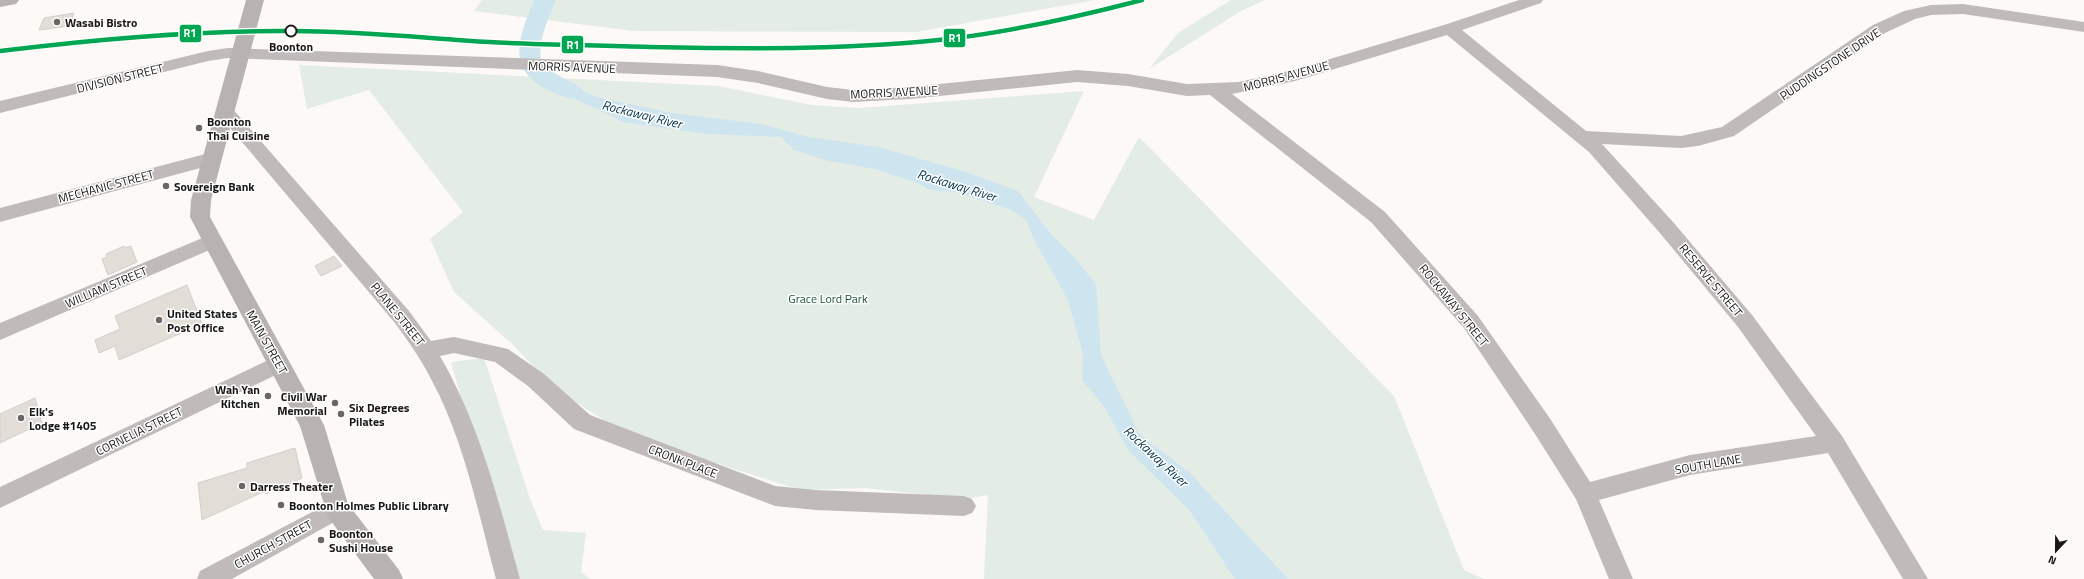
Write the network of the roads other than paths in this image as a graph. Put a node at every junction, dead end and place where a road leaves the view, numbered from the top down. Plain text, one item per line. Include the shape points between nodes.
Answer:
1 (10, 0) edge
2 (254, 0) edge
3 (1535, 0) edge
4 (0, 2) edge
5 (2084, 27) edge
6 (1450, 29) junction
7 (241, 51) junction
8 (1215, 90) junction
9 (0, 107) edge
10 (226, 112) junction
11 (1581, 137) junction
12 (213, 158) junction
13 (0, 215) edge
14 (212, 241) junction
15 (50, 311) junction
16 (0, 323) edge
17 (0, 332) edge
18 (428, 350) junction
19 (278, 364) junction
20 (1834, 443) junction
21 (1585, 494) junction
22 (0, 498) edge
23 (964, 506) dead end
24 (337, 509) junction
25 (209, 579) edge
26 (390, 579) edge
27 (508, 579) edge
28 (1621, 579) edge
29 (1916, 579) edge

1 - 4 main road
2 - 7 main road, MAIN STREET
3 - 6 street, MORRIS AVENUE
5 - 11 street, PUDDINGSTONE DRIVE via 1963,10 1931,10 1910,15 1879,29 1728,132 1681,142
6 - 8 street, MORRIS AVENUE via 1255,86
6 - 11 street, RESERVE STREET
7 - 8 street, MORRIS AVENUE via 480,64 717,71 758,77 827,94 853,96 1077,76 1128,80 1187,90
7 - 9 street, DIVISION STREET via 208,56
7 - 10 main road, MAIN STREET
8 - 21 street, ROCKAWAY STREET via 1378,217 1415,257 1471,322 1543,427
10 - 12 main road, MAIN STREET
10 - 18 street, PLANE STREET
11 - 20 street, RESERVE STREET via 1595,148 1661,221 1745,321
12 - 13 street, MECHANIC STREET
12 - 14 main road, MAIN STREET via 200,209 203,226
14 - 15 street, WILLIAM STREET
14 - 19 main road, MAIN STREET
15 - 16 street
15 - 17 street, WILLIAM STREET
18 - 23 street, CRONK PLACE via 454,345 501,355 536,380 582,422 775,496 824,501
18 - 27 street, PLANE STREET via 467,441
19 - 22 street, CORNELIA STREET
19 - 24 main road, MAIN STREET via 312,425
20 - 21 street, SOUTH LANE via 1690,465
20 - 29 street, RESERVE STREET
21 - 28 street, ROCKAWAY STREET
24 - 25 street, CHURCH STREET
24 - 26 main road, MAIN STREET

